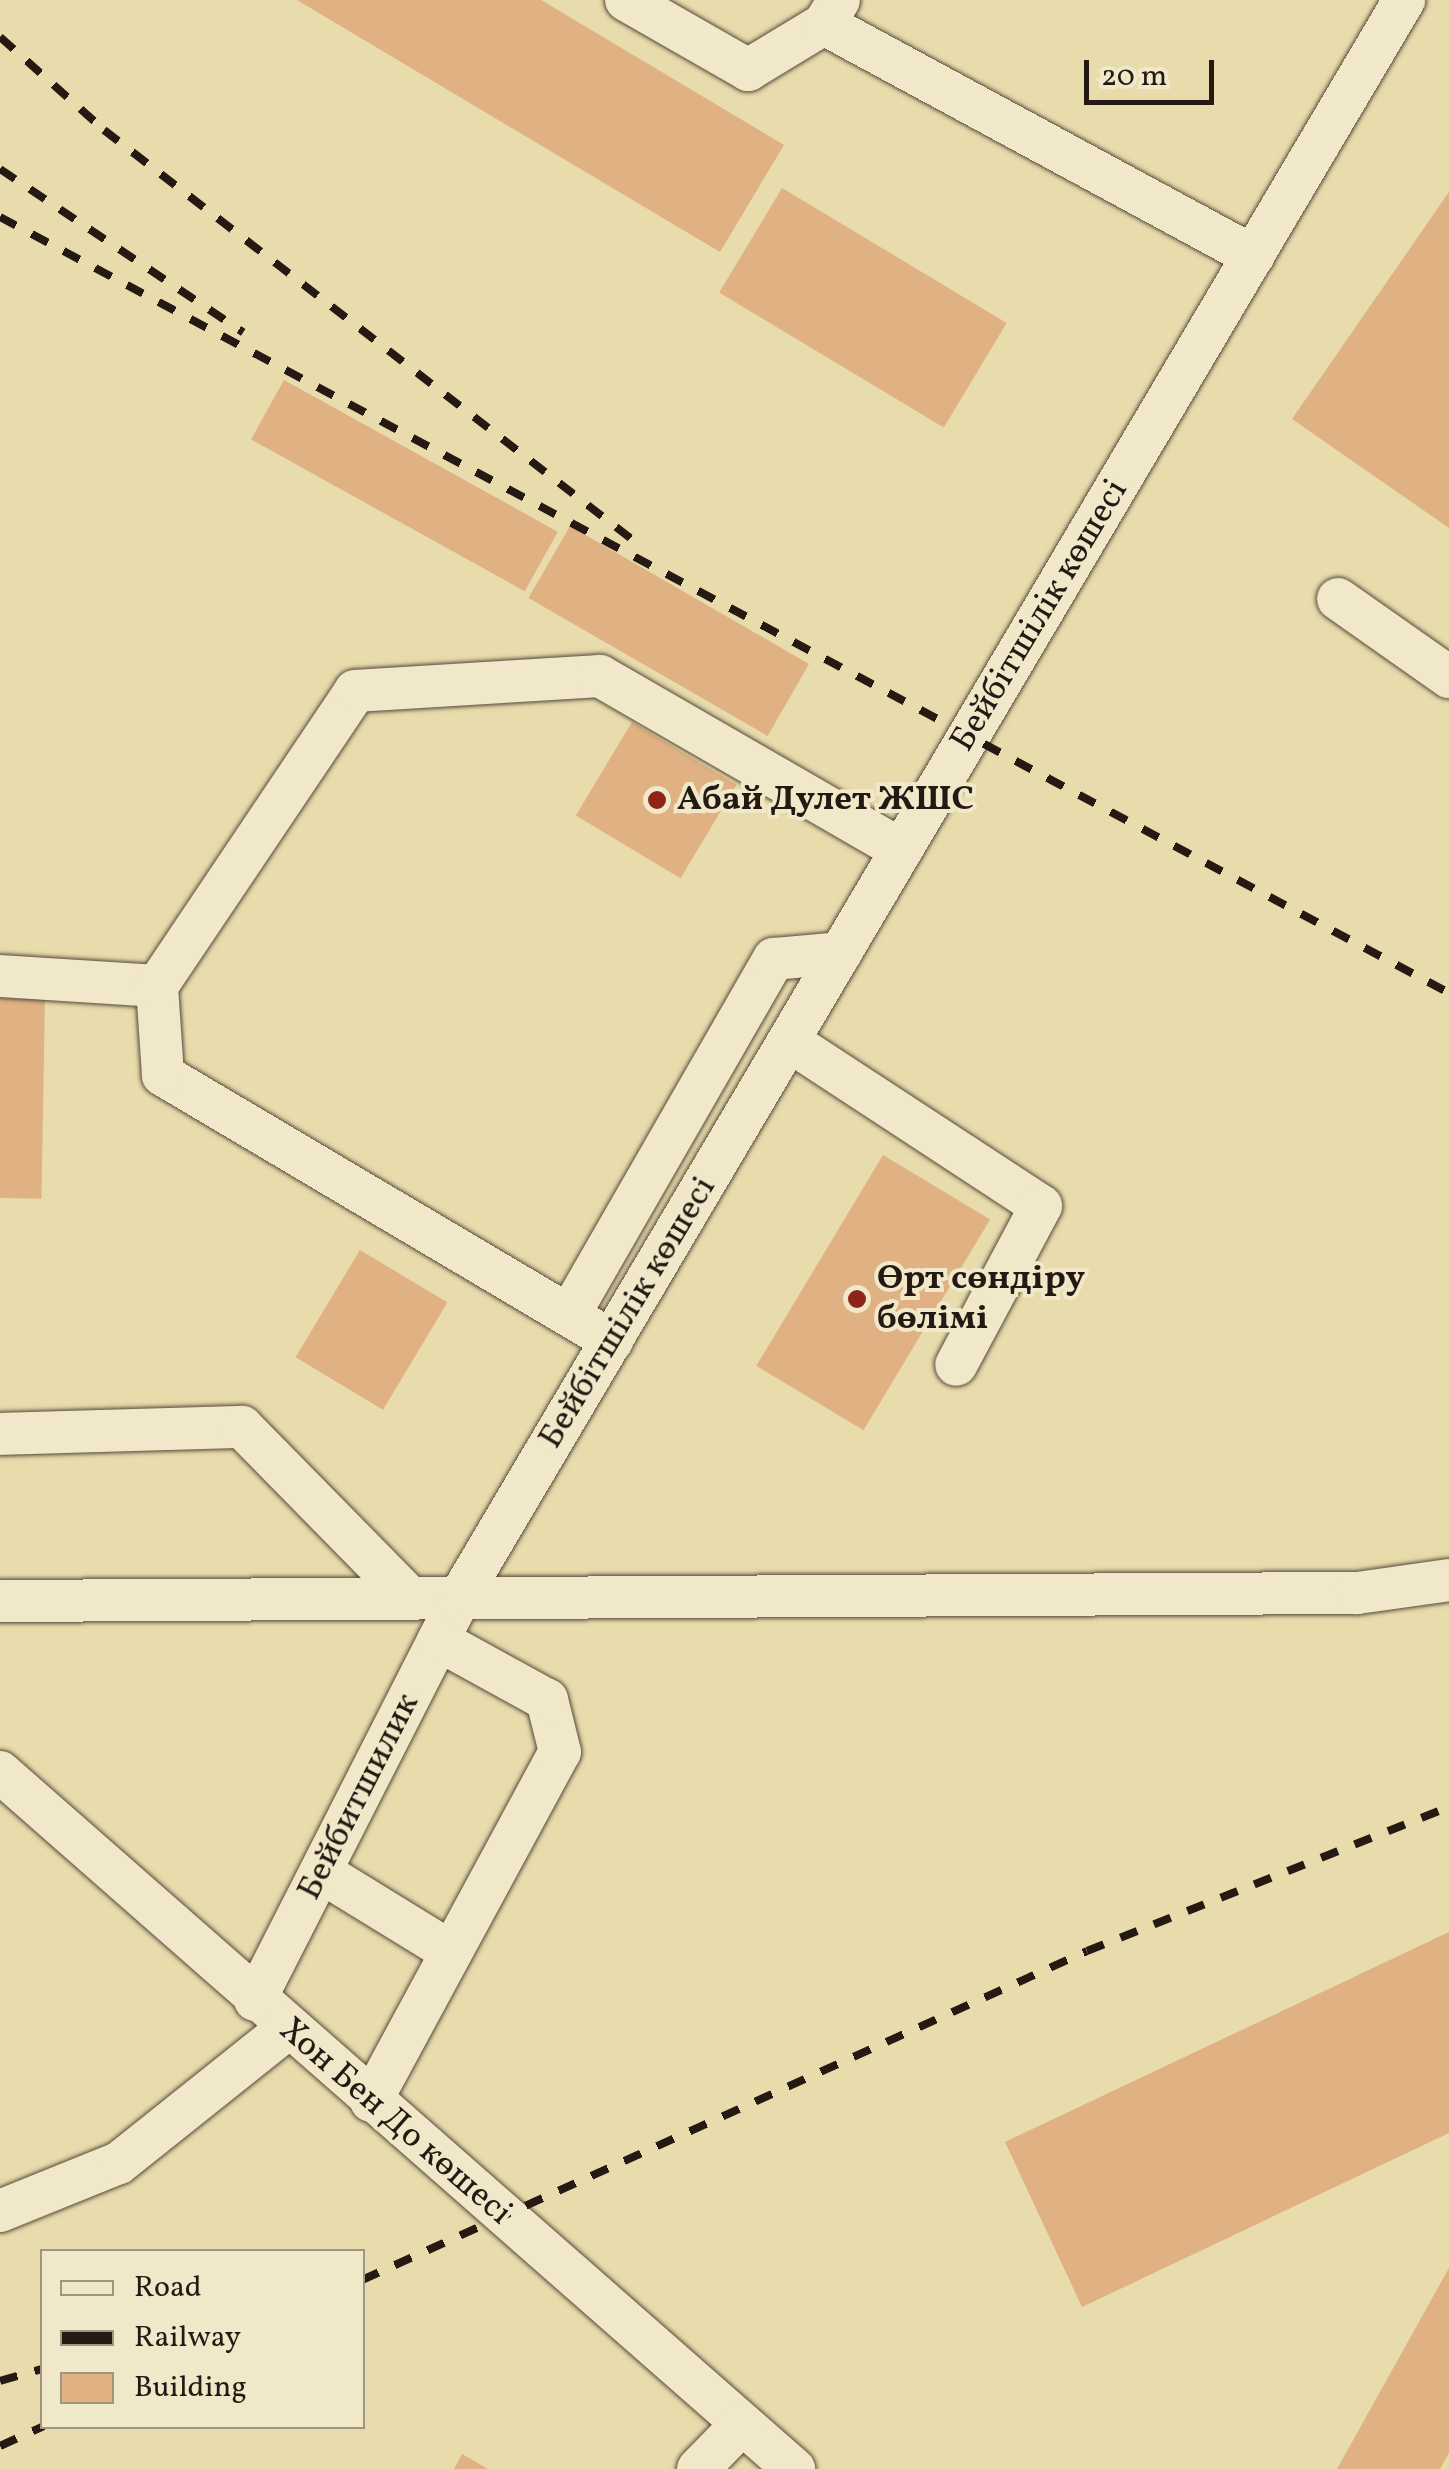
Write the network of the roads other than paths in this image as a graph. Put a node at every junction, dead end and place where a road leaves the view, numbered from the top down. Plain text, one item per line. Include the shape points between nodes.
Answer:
1 (626, 0) edge
2 (1404, 0) edge
3 (832, 12) edge
4 (1252, 256) junction
5 (1338, 599) dead end
6 (1449, 677) edge
7 (901, 850) junction
8 (841, 953) junction
9 (0, 976) edge
10 (157, 986) junction
11 (788, 1042) junction
12 (569, 1315) junction
13 (612, 1340) junction
14 (956, 1366) dead end
15 (0, 1434) edge
16 (1449, 1580) edge
17 (404, 1592) junction
18 (462, 1594) junction
19 (0, 1601) edge
20 (438, 1640) junction
21 (0, 1772) edge
22 (320, 1872) junction
23 (452, 1952) junction
24 (255, 2000) junction
25 (288, 2028) junction
26 (371, 2101) junction
27 (0, 2212) edge
28 (742, 2424) junction
29 (698, 2469) edge
30 (794, 2469) edge

1 - 3 street via 748,70
2 - 4 street, Бейбітшілік көшесі
3 - 4 street
4 - 7 street, Бейбітшілік көшесі
5 - 6 street
7 - 8 street, Бейбітшілік көшесі
7 - 10 street via 600,676 355,691
8 - 11 street, Бейбітшілік көшесі
8 - 12 street via 774,959
9 - 10 street
10 - 12 street via 163,1075
11 - 13 street, Бейбітшілік көшесі
11 - 14 street via 1041,1206
12 - 13 street
13 - 18 street, Бейбітшілік көшесі
15 - 17 street via 242,1427
16 - 18 street via 1357,1592
17 - 18 street
17 - 19 street
18 - 20 street, Бейбитшилик
20 - 22 street, Бейбитшилик
20 - 23 street via 547,1700 560,1752
21 - 24 street, Хон Бен До көшесі
22 - 23 street
22 - 24 street, Бейбитшилик
23 - 26 street
24 - 25 street, Хон Бен До көшесі
25 - 26 street, Хон Бен До көшесі
25 - 27 street via 119,2163
26 - 28 street, Хон Бен До көшесі
28 - 29 street
28 - 30 street, Хон Бен До көшесі

